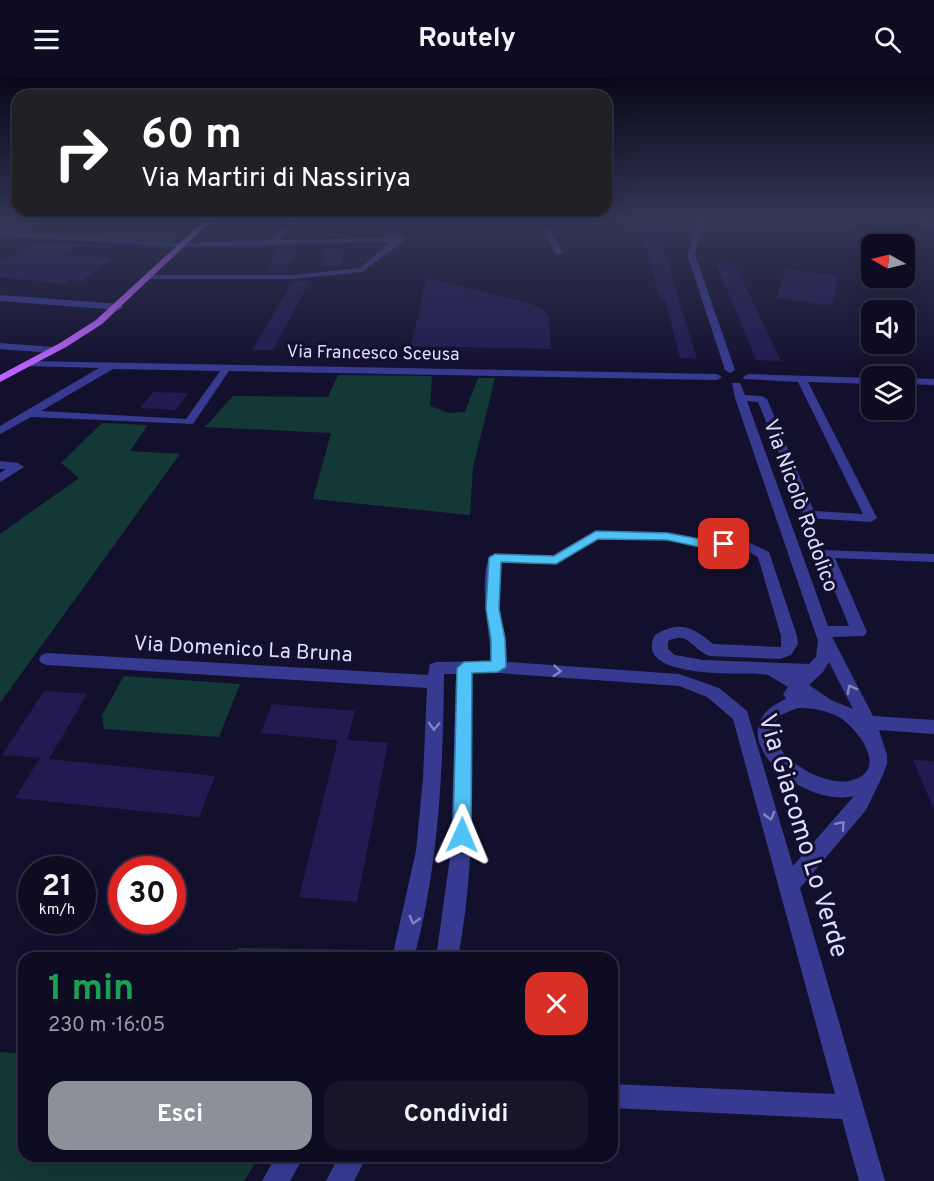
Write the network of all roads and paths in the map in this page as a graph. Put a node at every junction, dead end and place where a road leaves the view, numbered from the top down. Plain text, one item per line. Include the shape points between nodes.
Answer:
1 (157, 270) edge
2 (357, 270) edge
3 (697, 270) edge
4 (150, 277) junction
5 (1, 299) edge
6 (119, 307) junction
7 (0, 346) edge
8 (53, 350) junction
9 (28, 364) junction
10 (112, 365) junction
11 (227, 367) junction
12 (730, 370) junction
13 (717, 377) junction
14 (748, 377) junction
15 (0, 379) edge
16 (802, 379) junction
17 (861, 381) edge
18 (915, 381) edge
19 (934, 382) edge
20 (736, 385) junction
21 (740, 398) junction
22 (28, 414) junction
23 (0, 431) edge
24 (0, 465) edge
25 (0, 478) edge
26 (934, 558) edge
27 (825, 636) junction
28 (48, 659) dead end
29 (498, 667) junction
30 (464, 668) junction
31 (817, 668) junction
32 (769, 669) junction
33 (436, 675) junction
34 (798, 687) junction
35 (825, 704) junction
36 (775, 710) junction
37 (741, 716) junction
38 (934, 727) edge
39 (870, 730) junction
40 (767, 742) junction
41 (870, 781) junction
42 (763, 788) junction
43 (789, 885) junction
44 (405, 952) edge
45 (448, 952) edge
46 (618, 1096) edge
47 (851, 1107) junction
48 (287, 1162) edge
49 (350, 1162) edge
50 (275, 1181) edge
51 (339, 1181) edge
52 (872, 1181) edge

1 - 4 main road
2 - 4 street via 293,277
3 - 12 street
4 - 6 main road
5 - 6 street
6 - 8 main road via 82,335
7 - 8 street
8 - 9 main road
9 - 10 street, Via Francesco Sceusa
9 - 15 main road
10 - 11 street, Via Francesco Sceusa
10 - 22 street
11 - 13 street, Via Francesco Sceusa
11 - 22 street via 189,422
12 - 13 street via 718,372
12 - 14 street
13 - 20 street
14 - 16 street
14 - 20 street via 746,383
16 - 17 street
16 - 21 street via 871,518 809,515 762,399
18 - 19 street
20 - 21 street, Via Nicolò Rodolico
21 - 27 street, Via Nicolò Rodolico
22 - 23 street
24 - 25 street via 18,467
26 - 27 street via 826,553 860,632
27 - 31 street via 823,659
39 -> 27 street, Via Nicolò Rodolico
28 - 33 street, Via Domenico La Bruna
29 - 30 street, Via Giacomo Lo Verde
29 - 32 street via 492,609 495,558 556,560 596,535 667,536 758,550 764,555 789,636 786,651 710,650 682,632 669,633 658,646 662,655 677,663
29 -> 37 street, Via Giacomo Lo Verde via 699,684 716,692
30 - 33 street, Via Domenico La Bruna
30 - 45 street via 462,859
31 - 32 street
31 - 34 street
32 - 34 street
33 -> 44 street via 431,812 416,912
34 - 35 street
34 - 36 street
35 - 36 street via 797,701
35 - 39 street
36 - 40 street via 766,725
37 - 40 street
37 - 42 street, Via Giacomo Lo Verde
38 - 39 street
39 - 41 street via 879,754 878,769
40 - 41 street via 788,771 805,782 849,790
40 - 42 street
43 -> 41 street via 859,804
42 -> 43 street, Via Giacomo Lo Verde
43 - 47 street, Via Giacomo Lo Verde
46 - 47 street
47 - 52 street, Via Giacomo Lo Verde
48 - 50 street
49 - 51 street

